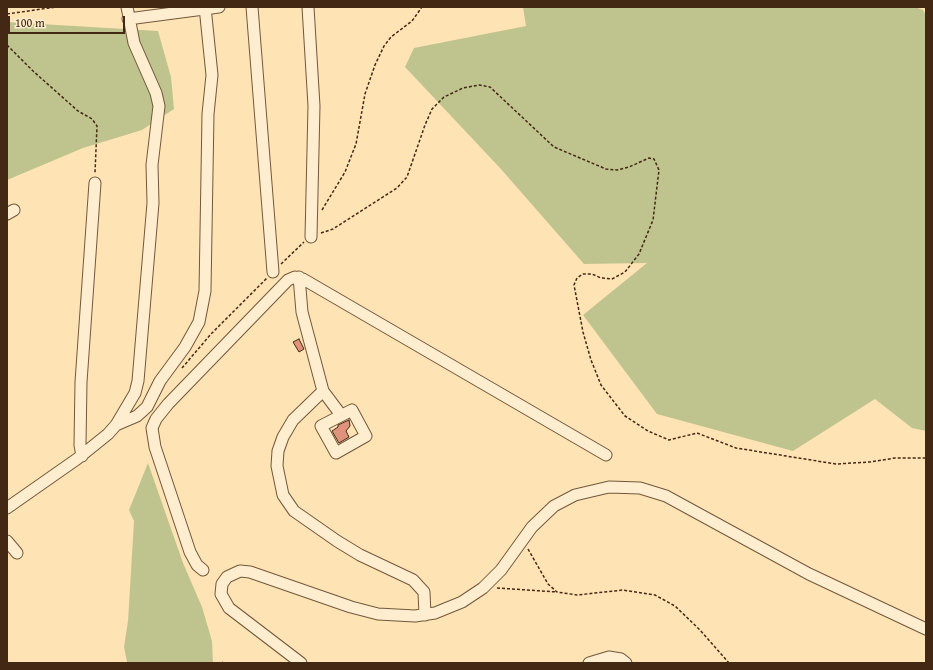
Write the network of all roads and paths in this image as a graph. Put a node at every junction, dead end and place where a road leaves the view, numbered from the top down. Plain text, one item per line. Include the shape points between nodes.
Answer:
1 (56, 7) edge
2 (127, 7) edge
3 (219, 7) edge
4 (252, 7) edge
5 (308, 7) edge
6 (422, 7) edge
7 (206, 8) edge
8 (7, 14) edge
9 (128, 19) junction
10 (7, 45) edge
11 (95, 183) joint
12 (320, 213) dead end
13 (311, 237) junction
14 (273, 272) junction
15 (299, 277) junction
16 (179, 371) dead end
17 (323, 391) junction
18 (341, 415) dead end
19 (116, 425) junction
20 (606, 455) dead end
21 (82, 456) junction
22 (926, 458) edge
23 (7, 508) edge
24 (7, 541) edge
25 (521, 543) junction
26 (17, 552) dead end
27 (203, 570) dead end
28 (497, 588) dead end
29 (557, 592) junction
30 (425, 615) junction
31 (926, 629) edge
32 (301, 663) edge
33 (589, 663) edge
34 (626, 663) edge
35 (729, 663) edge

1 - 8 path
2 - 9 street
3 - 7 street
4 - 14 street
5 - 13 street via 314,106
6 - 12 path via 384,46 365,94 356,144 345,172
7 - 9 street
7 - 19 street via 212,75 208,114 204,291 199,322 185,347 160,381 147,407 137,416
9 - 19 street via 134,43 156,93 159,118 152,165 153,203 138,381 136,393
10 - 11 path via 97,126
11 - 21 street via 81,382
13 - 14 path
13 - 22 path via 333,229 397,188 407,177 432,109 444,97 463,88 479,85 490,87 554,147 606,169 629,167 648,158 654,159 659,170 653,220 639,254 625,272 612,279 583,274 577,278 574,285 583,332 601,385 625,416 648,431 670,440 697,433 736,448 836,464 895,458
14 - 16 path via 211,334
15 - 17 street via 302,312
15 - 20 street
15 - 27 street via 288,280 168,404 154,423 154,443 186,537 197,564
17 - 18 street
17 - 30 street via 292,420 280,444 276,466 283,495 294,511 337,541 413,580 424,592
19 - 21 street
21 - 23 street
24 - 26 street
25 - 29 path via 531,552 548,584
25 - 30 street via 501,570 483,588 462,602
25 - 31 street via 545,514 575,495 609,487 640,488 666,496 809,574
28 - 29 path
29 - 35 path via 577,595 623,590 655,595 675,606
30 - 32 street via 392,615 366,611 250,572 240,571 227,577 222,584 221,594 229,608
33 - 34 street via 610,657

